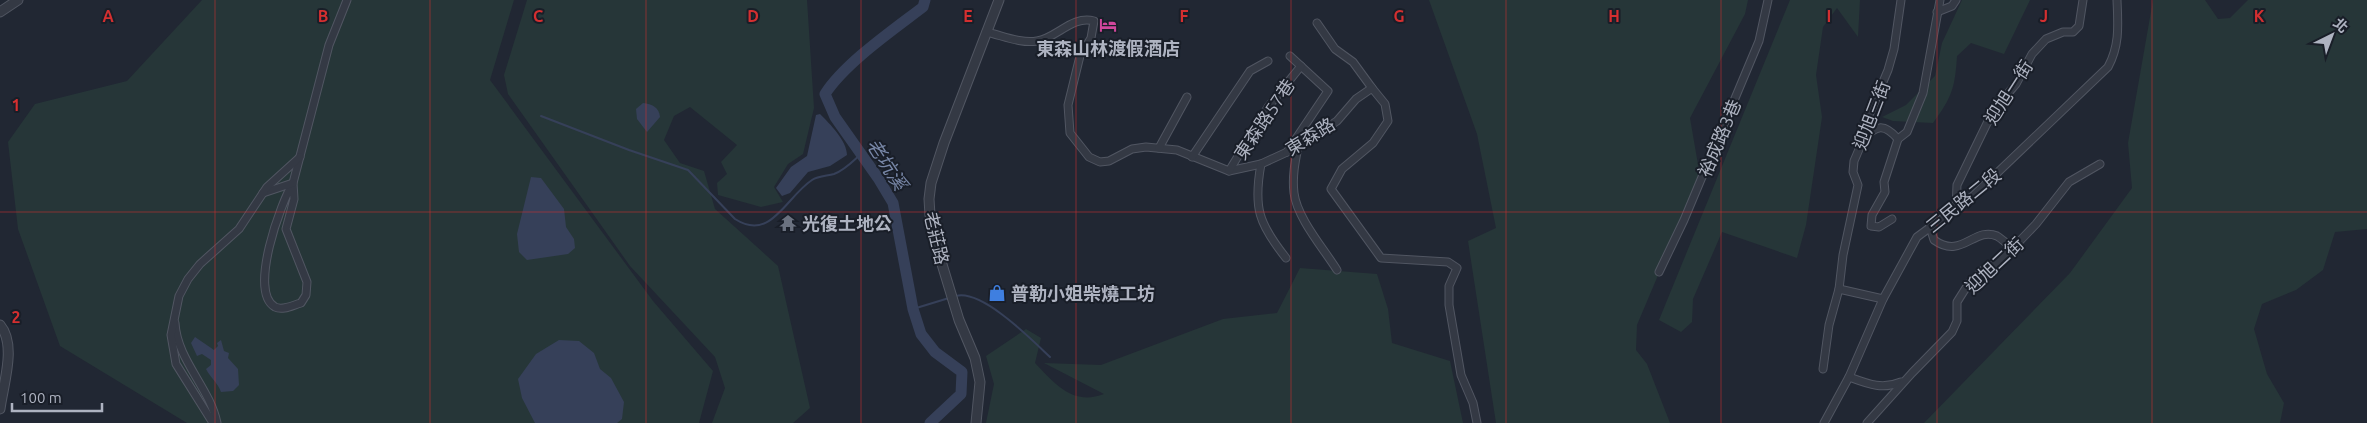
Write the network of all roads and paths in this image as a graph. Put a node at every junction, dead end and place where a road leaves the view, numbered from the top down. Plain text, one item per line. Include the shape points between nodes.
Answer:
1 (18, 0) edge
2 (347, 0) edge
3 (999, 0) edge
4 (1768, 0) edge
5 (1900, 0) edge
6 (1940, 0) edge
7 (1956, 0) edge
8 (2083, 0) edge
9 (2117, 0) edge
10 (0, 12) edge
11 (1937, 12) junction
12 (1317, 23) dead end
13 (986, 32) junction
14 (1290, 56) dead end
15 (1268, 61) dead end
16 (1301, 66) junction
17 (1372, 88) junction
18 (1187, 97) dead end
19 (1898, 139) junction
20 (1863, 140) junction
21 (1298, 147) junction
22 (1159, 148) junction
23 (1286, 152) junction
24 (300, 157) junction
25 (1192, 157) junction
26 (1260, 164) junction
27 (2100, 164) dead end
28 (1229, 171) junction
29 (293, 183) junction
30 (263, 193) junction
31 (1956, 209) junction
32 (1892, 219) dead end
33 (1930, 228) junction
34 (2012, 248) junction
35 (1286, 258) dead end
36 (1337, 270) dead end
37 (1660, 272) dead end
38 (1839, 289) junction
39 (1883, 299) junction
40 (0, 325) edge
41 (1823, 369) dead end
42 (1849, 377) junction
43 (1904, 382) junction
44 (0, 409) edge
45 (215, 423) edge
46 (976, 423) edge
47 (1477, 423) edge
48 (1824, 423) edge
49 (1867, 423) edge

1 - 10 street
2 - 24 street via 329,44
3 - 13 street, 老莊路
4 - 37 street, 裕成路3巷 via 1759,41
5 - 20 street, 迎旭三街 via 1894,49 1877,100 1864,126
6 - 11 street
7 - 11 street via 1952,6
8 - 31 street, 迎旭一街 via 2079,26 2073,32 2046,38 2032,54 2016,84 1993,111 1957,186
9 - 31 street, 三民路二段 via 2119,36 2108,67
11 - 19 street via 1923,93 1907,132
12 - 17 street via 1334,49 1353,62
13 - 22 street via 1036,41 1076,22 1094,20 1091,38 1080,56 1068,105 1070,133 1089,156 1100,162 1132,149
13 - 46 street, 老莊路 via 931,183 930,215 952,297 975,358 980,382
14 - 16 street
15 - 25 street via 1250,71
16 - 23 street via 1328,91
16 - 28 street, 東森路57巷 via 1268,107
17 - 21 street, 東森路 via 1356,99 1337,120
17 - 47 street via 1385,104 1388,121 1373,143 1342,169 1331,189 1381,258 1448,262 1457,268 1449,286 1449,305 1461,375 1473,403
18 - 22 street
19 - 20 street via 1890,130 1880,127
19 - 32 street via 1884,182 1885,192 1872,215 1871,226 1879,226
20 - 38 street, 迎旭三街 via 1854,161 1853,172 1858,185
21 - 23 street, 東森路
21 - 36 street via 1293,171 1294,195 1304,219
22 - 25 street via 1177,150
23 - 26 street, 東森路
24 - 29 street
24 - 30 street
25 - 28 street
26 - 28 street, 東森路
26 - 35 street via 1256,190 1258,211 1267,234
27 - 34 street, 迎旭二街 via 2069,182
29 - 29 street via 286,193 264,274 266,296 274,306 282,308 301,303 306,295 307,282 286,229 294,199
29 - 30 street
30 - 45 street via 239,229 188,279 179,296 175,314 184,354 215,412
31 - 33 street, 三民路二段
33 - 34 street via 1934,240 1951,248 1983,234 1996,236
33 - 39 street, 三民路二段 via 1917,237
34 - 43 street, 迎旭二街 via 1969,283 1957,302 1957,321 1952,332
38 - 39 street
38 - 41 street, 迎旭三街 via 1828,325
39 - 42 street, 三民路二段
40 - 44 street via 5,330 10,348
42 - 43 street via 1875,386 1888,387
42 - 48 street, 三民路二段
43 - 49 street, 迎旭二街

